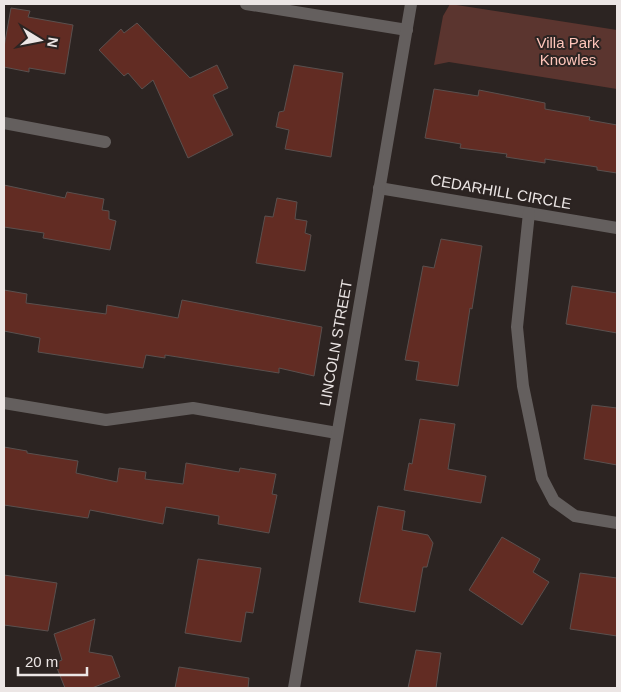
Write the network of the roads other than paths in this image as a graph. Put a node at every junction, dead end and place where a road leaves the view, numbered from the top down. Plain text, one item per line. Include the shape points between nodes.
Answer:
1 (246, 4) edge
2 (411, 4) edge
3 (407, 30) junction
4 (4, 124) edge
5 (106, 142) dead end
6 (380, 188) junction
7 (529, 214) junction
8 (617, 228) edge
9 (4, 403) edge
10 (337, 434) junction
11 (617, 523) edge
12 (294, 688) edge

1 - 3 street
2 - 3 street, LINCOLN STREET
3 - 6 street, LINCOLN STREET
4 - 5 street
6 - 7 street, CEDARHILL CIRCLE
6 - 10 street, LINCOLN STREET
7 - 8 street, CEDARHILL CIRCLE
7 - 11 street via 517,327 523,386 542,478 554,501 575,516
9 - 10 street via 106,420 193,408
10 - 12 street, LINCOLN STREET

